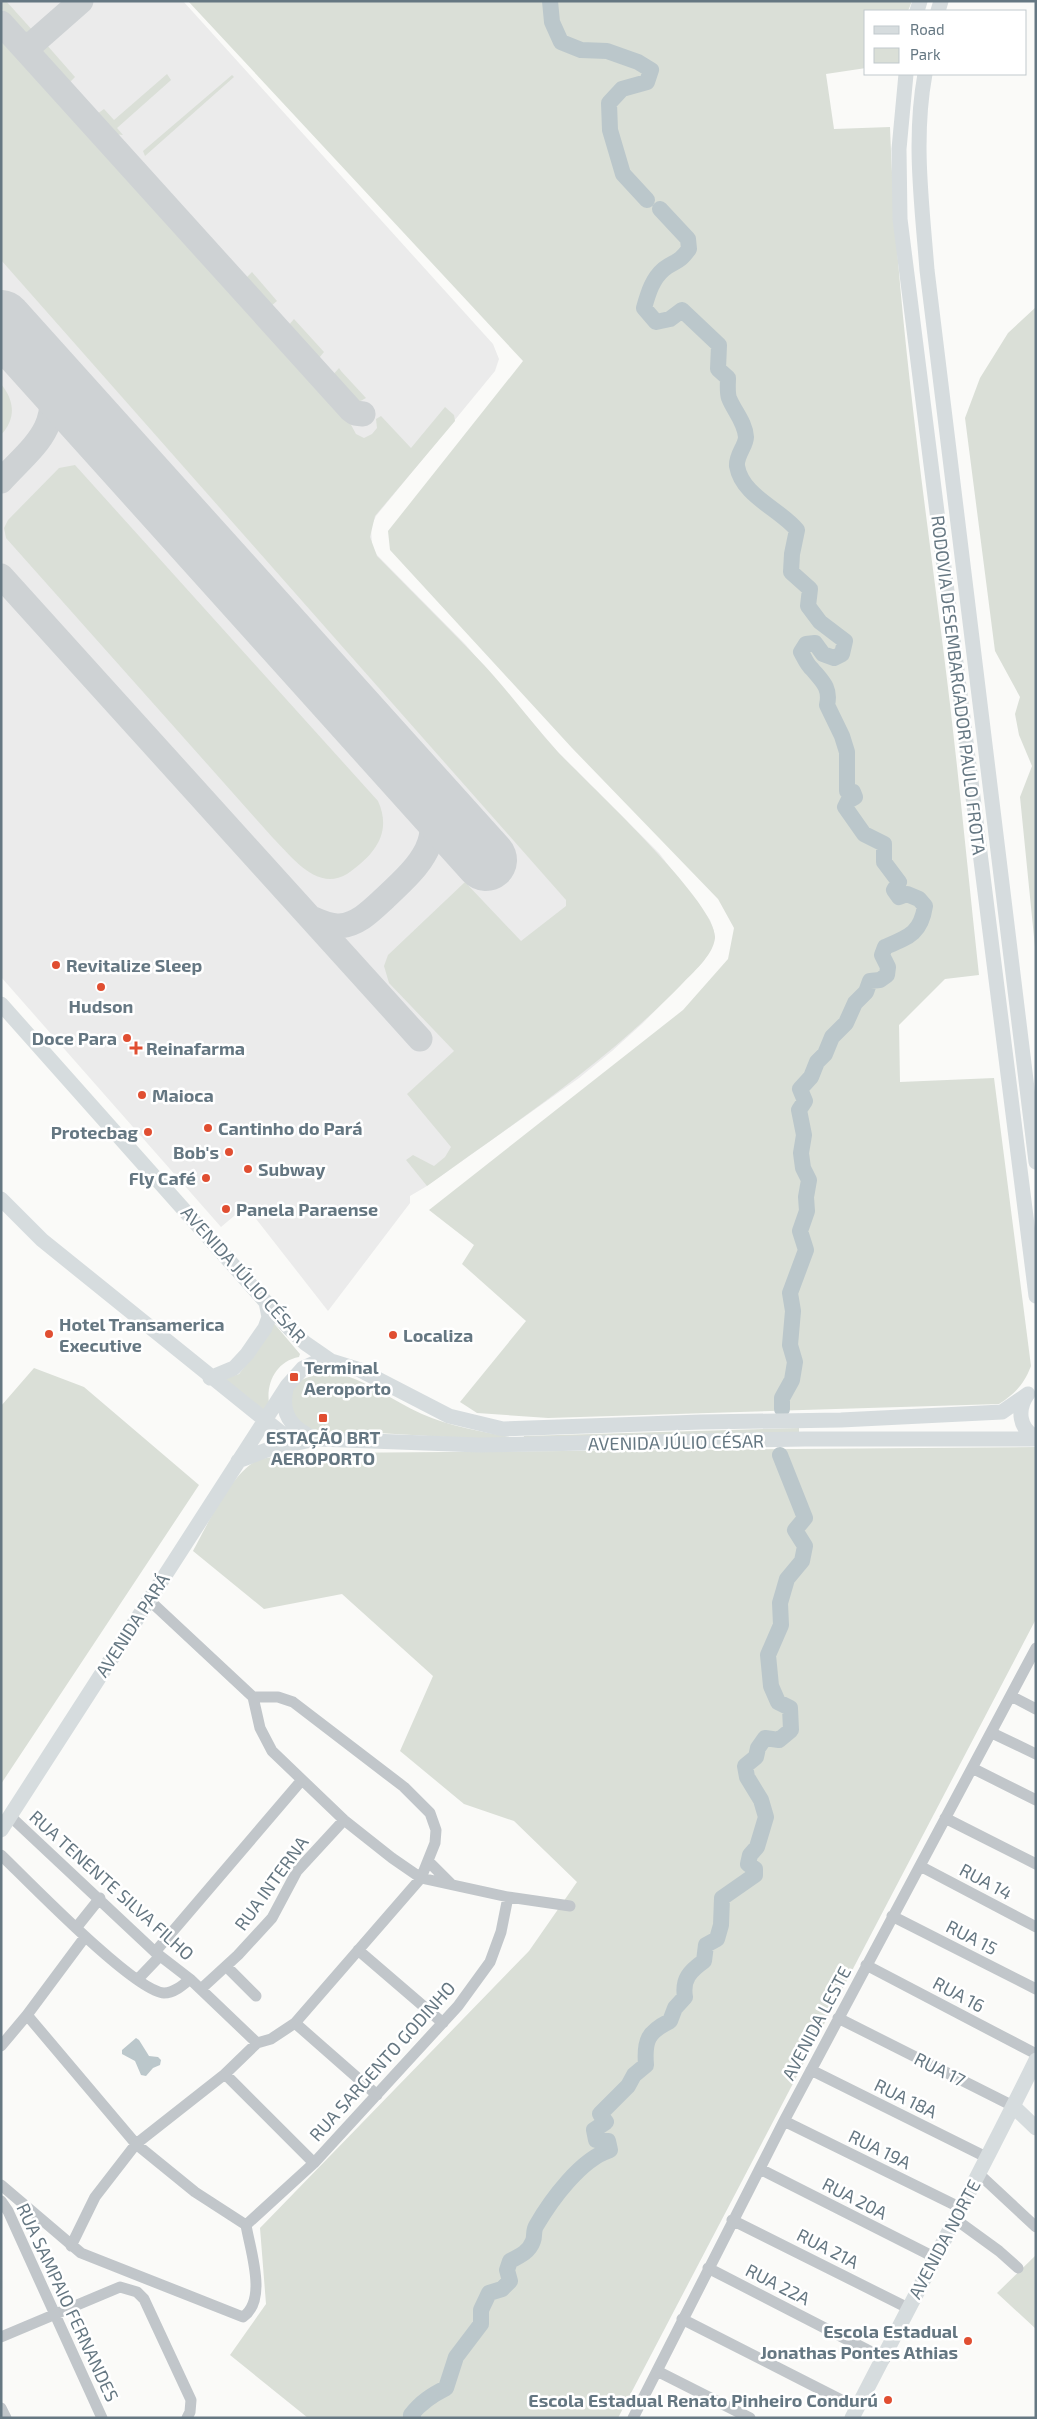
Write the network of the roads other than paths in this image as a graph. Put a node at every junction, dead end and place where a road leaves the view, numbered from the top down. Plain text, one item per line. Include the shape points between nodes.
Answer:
1 (906, 75) edge
2 (925, 75) edge
3 (1, 1004) edge
4 (1036, 1162) edge
5 (1, 1199) edge
6 (1036, 1296) edge
7 (266, 1302) junction
8 (331, 1360) junction
9 (210, 1378) junction
10 (287, 1386) junction
11 (1033, 1389) edge
12 (264, 1420) junction
13 (1036, 1438) edge
14 (317, 1439) junction
15 (295, 1444) junction
16 (238, 1461) junction
17 (148, 1599) junction
18 (1036, 1648) edge
19 (1011, 1696) junction
20 (253, 1697) junction
21 (1036, 1709) edge
22 (992, 1733) junction
23 (1036, 1754) edge
24 (972, 1768) junction
25 (301, 1781) junction
26 (1036, 1800) edge
27 (10, 1816) junction
28 (945, 1818) junction
29 (344, 1820) junction
30 (1, 1830) edge
31 (1, 1855) edge
32 (428, 1861) junction
33 (1036, 1864) edge
34 (920, 1866) junction
35 (421, 1878) junction
36 (452, 1884) junction
37 (508, 1897) junction
38 (100, 1898) junction
39 (570, 1906) dead end
40 (892, 1916) junction
41 (1036, 1927) edge
42 (76, 1928) junction
43 (85, 1937) junction
44 (358, 1950) junction
45 (158, 1954) junction
46 (866, 1965) junction
47 (226, 1966) junction
48 (138, 1979) junction
49 (190, 1979) junction
50 (201, 1989) junction
51 (1036, 1989) edge
52 (256, 1996) dead end
53 (28, 2015) junction
54 (838, 2018) junction
55 (295, 2023) junction
56 (443, 2023) junction
57 (257, 2043) junction
58 (1, 2046) edge
59 (1036, 2054) edge
60 (1036, 2060) edge
61 (811, 2070) junction
62 (225, 2074) junction
63 (377, 2095) junction
64 (1013, 2106) junction
65 (784, 2121) junction
66 (1036, 2128) edge
67 (136, 2144) junction
68 (986, 2157) junction
69 (314, 2163) junction
70 (760, 2169) junction
71 (979, 2174) junction
72 (1, 2185) edge
73 (1, 2201) edge
74 (958, 2214) junction
75 (732, 2220) junction
76 (246, 2225) junction
77 (1036, 2227) edge
78 (71, 2246) junction
79 (934, 2257) junction
80 (708, 2268) junction
81 (1018, 2268) dead end
82 (908, 2308) junction
83 (56, 2313) junction
84 (682, 2319) junction
85 (1, 2337) edge
86 (885, 2358) junction
87 (657, 2371) junction
88 (1, 2408) edge
89 (855, 2413) edge
90 (6, 2418) edge
91 (102, 2418) edge
92 (187, 2418) edge
93 (633, 2418) edge
94 (750, 2418) edge

1 - 6 street, RODOVIA DESEMBARGADOR PAULO FROTA via 899,149 900,219
2 - 4 street, RODOVIA DESEMBARGADOR PAULO FROTA via 918,160 927,270
3 - 7 street, AVENIDA JÚLIO CÉSAR
5 - 9 street via 42,1240
7 - 8 street, AVENIDA JÚLIO CÉSAR via 305,1343
7 - 9 street via 269,1317 265,1328 247,1354 234,1368
8 - 10 street, AVENIDA JÚLIO CÉSAR via 303,1368
8 - 11 street, AVENIDA JÚLIO CÉSAR via 360,1370 449,1416 503,1430 1002,1412
9 - 12 street
10 - 12 street, AVENIDA JÚLIO CÉSAR
10 - 14 street, AVENIDA JÚLIO CÉSAR via 285,1414 302,1433
11 - 13 street via 1021,1408 1020,1416 1026,1430
12 - 15 street
12 - 16 street, AVENIDA PARÁ
13 - 14 street, AVENIDA JÚLIO CÉSAR via 480,1445
14 - 15 street, AVENIDA JÚLIO CÉSAR
15 - 16 street, AVENIDA JÚLIO CÉSAR via 259,1452
16 - 17 street, AVENIDA PARÁ
17 - 20 street
17 - 27 street, AVENIDA PARÁ
18 - 19 street, AVENIDA LESTE
19 - 21 street
19 - 22 street, AVENIDA LESTE
20 - 25 street via 265,1740
20 - 32 street via 278,1697 293,1702 410,1794 434,1821 435,1843
22 - 23 street
22 - 24 street, AVENIDA LESTE
24 - 26 street
24 - 28 street, AVENIDA LESTE
25 - 29 street
25 - 45 street
27 - 30 street, AVENIDA PARÁ
27 - 38 street, RUA TENENTE SILVA FILHO
28 - 33 street
28 - 34 street, AVENIDA LESTE
29 - 35 street
29 - 47 street, RUA INTERNA via 297,1871 272,1918
31 - 42 street, RUA TENENTE SILVA FILHO
32 - 35 street
32 - 36 street
34 - 40 street, AVENIDA LESTE
34 - 41 street, RUA 14
35 - 36 street
35 - 44 street
36 - 37 street
37 - 39 street
37 - 56 street, RUA SARGENTO GODINHO via 501,1932 490,1962
38 - 42 street
38 - 45 street, RUA TENENTE SILVA FILHO
40 - 46 street, AVENIDA LESTE
40 - 51 street, RUA 15
42 - 43 street, RUA TENENTE SILVA FILHO
43 - 48 street, RUA TENENTE SILVA FILHO
43 - 53 street
44 - 55 street
44 - 56 street
45 - 48 street
45 - 49 street, RUA TENENTE SILVA FILHO
46 - 54 street, AVENIDA LESTE
46 - 59 street, RUA 16
47 - 50 street, RUA INTERNA
47 - 52 street
48 - 49 street, RUA TENENTE SILVA FILHO via 166,1993
49 - 50 street, RUA TENENTE SILVA FILHO
50 - 57 street, RUA TENENTE SILVA FILHO
53 - 58 street
53 - 67 street
54 - 61 street, AVENIDA LESTE
54 - 64 street, RUA 17
55 - 57 street via 271,2039
55 - 63 street
56 - 63 street, RUA SARGENTO GODINHO
57 - 62 street
60 - 64 street, AVENIDA NORTE
61 - 65 street, AVENIDA LESTE
61 - 68 street, RUA 18A
62 - 67 street
62 - 69 street
63 - 69 street, RUA SARGENTO GODINHO
64 - 66 street, RUA 17
64 - 68 street, AVENIDA NORTE
65 - 70 street, AVENIDA LESTE
65 - 74 street, RUA 19A
67 - 76 street via 196,2192
67 - 78 street via 95,2197
68 - 71 street, AVENIDA NORTE
69 - 76 street, RUA SARGENTO GODINHO
70 - 75 street, AVENIDA LESTE
70 - 79 street, RUA 20A
71 - 74 street, AVENIDA NORTE
71 - 77 street
72 - 78 street
73 - 83 street, RUA SAMPAIO FERNANDES
74 - 79 street, AVENIDA NORTE
74 - 81 street, RUA 19A
75 - 80 street, AVENIDA LESTE
75 - 82 street, RUA 21A
76 - 78 street via 256,2292 252,2308 243,2317 91,2258
79 - 82 street, AVENIDA NORTE
80 - 84 street, AVENIDA LESTE
80 - 86 street, RUA 22A
82 - 86 street, AVENIDA NORTE
83 - 85 street
83 - 91 street, RUA SAMPAIO FERNANDES
83 - 92 street via 120,2287 137,2292 144,2299 190,2400
84 - 87 street, AVENIDA LESTE
84 - 89 street
86 - 89 street, AVENIDA NORTE
87 - 93 street, AVENIDA LESTE
87 - 94 street
88 - 90 street

